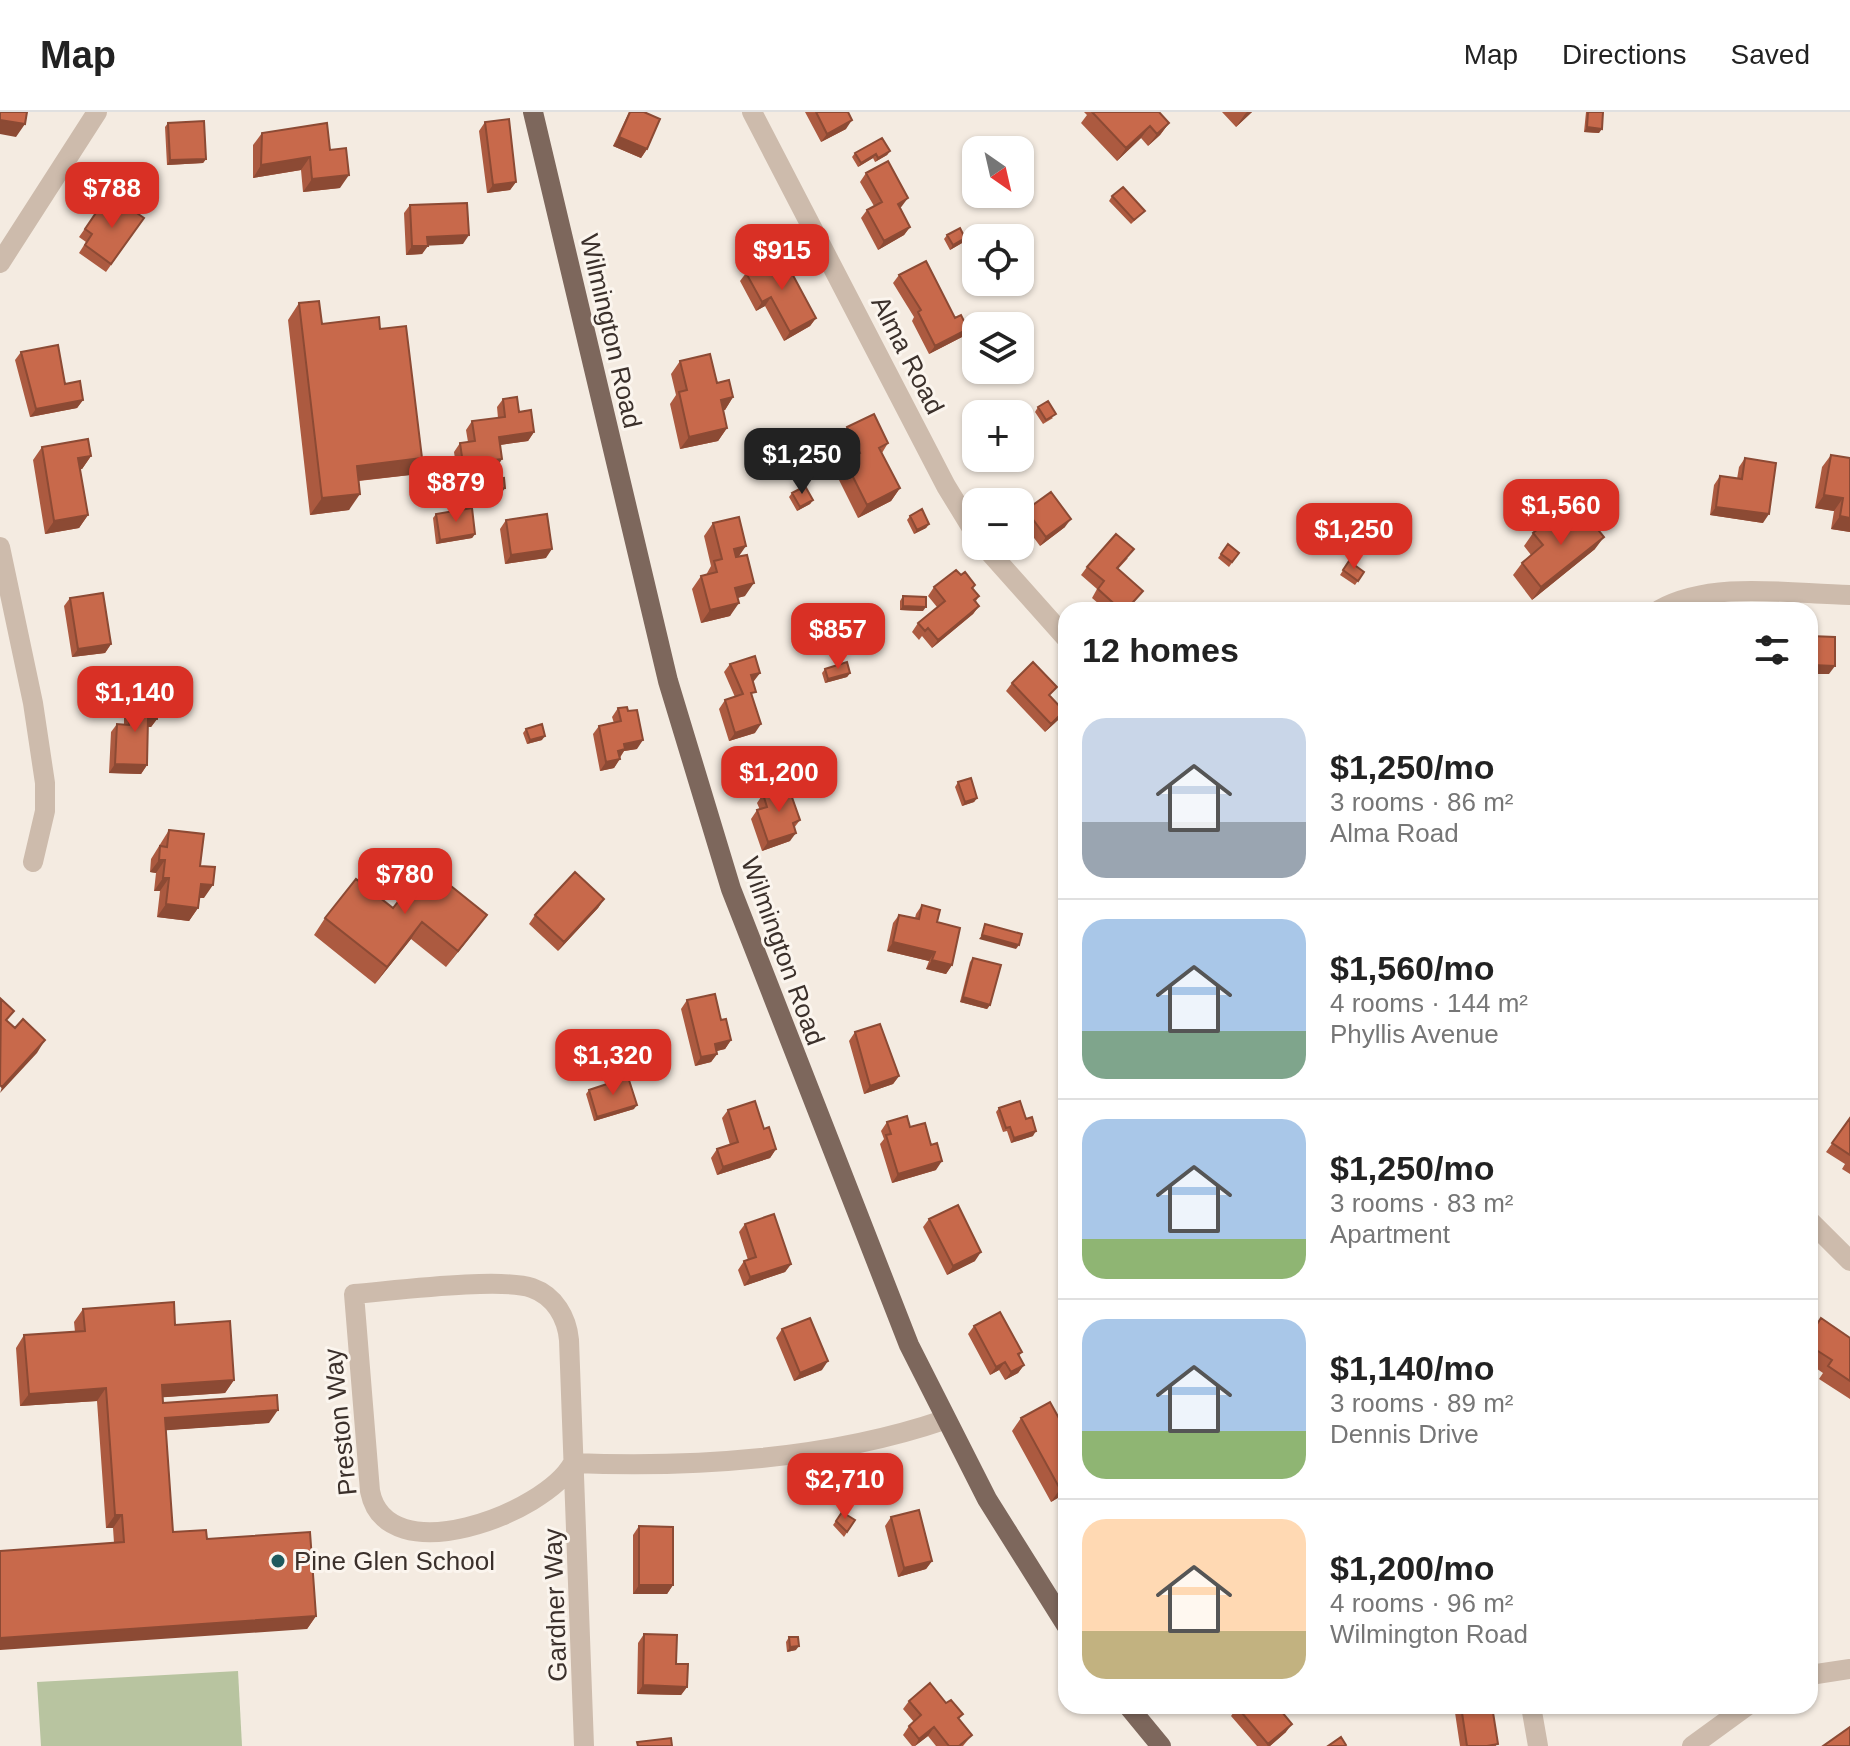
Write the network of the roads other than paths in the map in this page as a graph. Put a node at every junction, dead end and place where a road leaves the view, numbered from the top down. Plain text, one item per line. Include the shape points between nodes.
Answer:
1 (97, 112) edge
2 (533, 112) edge
3 (752, 112) edge
4 (0, 263) edge
5 (962, 512) edge
6 (0, 547) edge
7 (995, 560) edge
8 (1850, 595) edge
9 (1681, 602) edge
10 (1058, 630) edge
11 (33, 862) dead end
12 (1818, 1229) edge
13 (1850, 1261) edge
14 (944, 1420) junction
15 (573, 1463) junction
16 (1058, 1613) edge
17 (1850, 1669) edge
18 (1818, 1674) edge
19 (1135, 1714) edge
20 (1532, 1714) edge
21 (1736, 1714) edge
22 (584, 1746) edge
23 (1161, 1746) edge
24 (1538, 1746) edge
25 (1692, 1746) edge

1 - 4 street
2 - 14 main road, Wilmington Road via 665,666 714,840 876,1266
3 - 5 street, Alma Road
6 - 11 street via 45,783 45,811
7 - 10 street
8 - 9 street via 1698,596
12 - 13 street
14 - 15 street via 870,1440 758,1457 682,1465
14 - 16 main road, Wilmington Road
15 - 15 street, Preston Way via 568,1333 560,1311 544,1294 515,1284 354,1294 370,1491 376,1510 390,1525 418,1531 496,1519 545,1494
15 - 22 street, Gardner Way
17 - 18 street
19 - 23 main road
20 - 24 street
21 - 25 street

